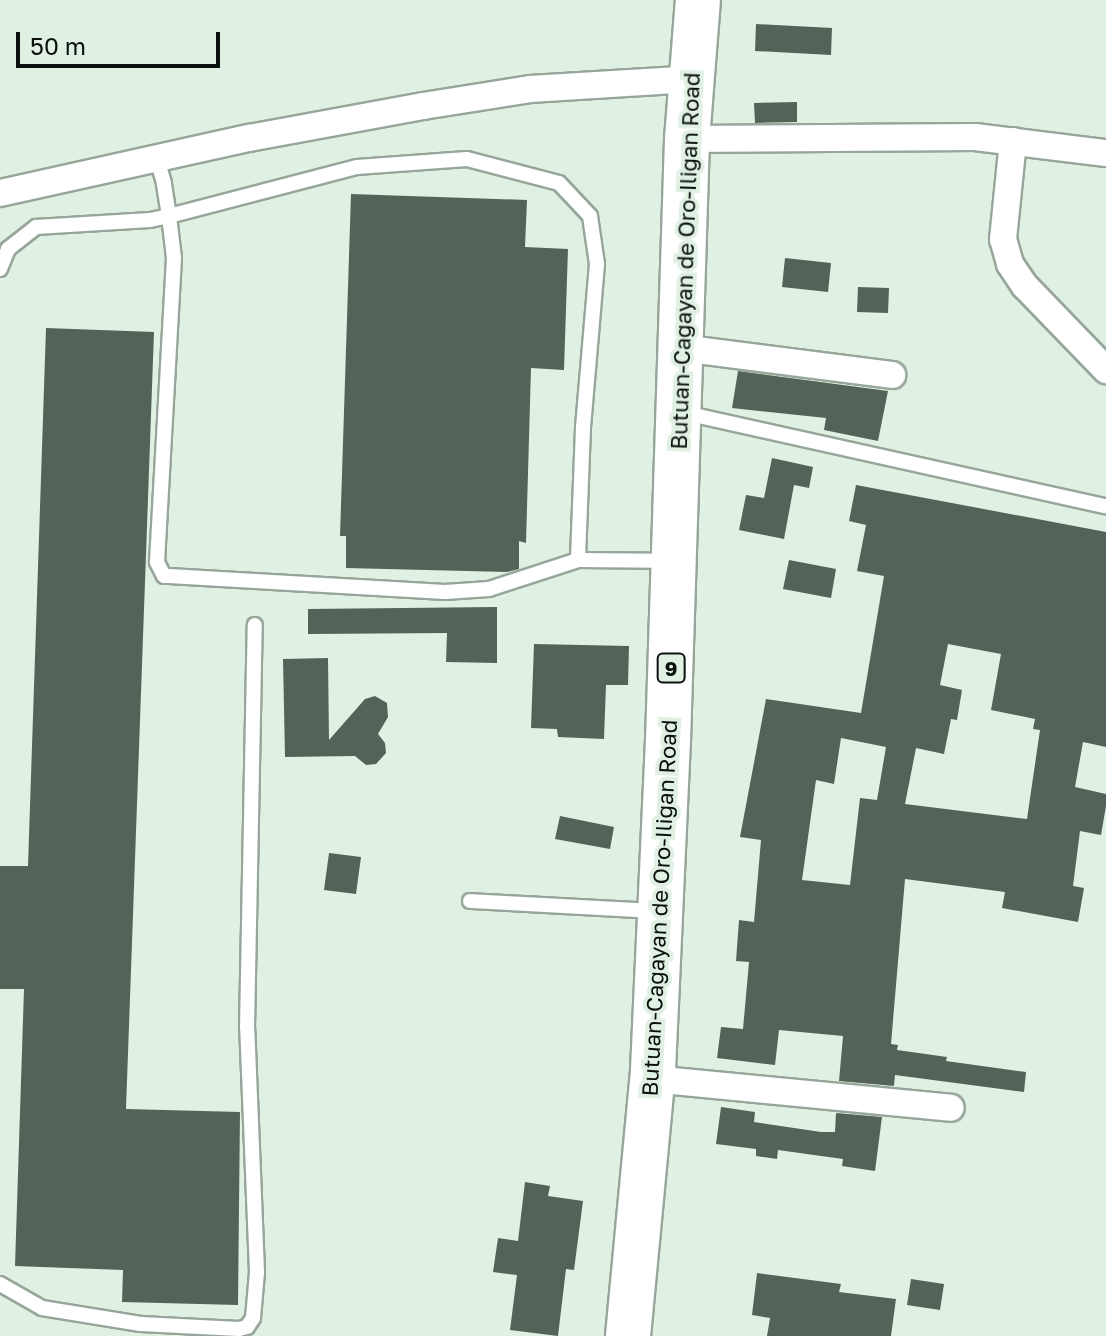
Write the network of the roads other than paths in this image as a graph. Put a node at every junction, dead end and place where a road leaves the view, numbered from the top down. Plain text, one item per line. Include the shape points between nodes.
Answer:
1 (698, 0) edge
2 (692, 79) junction
3 (687, 139) junction
4 (1013, 141) junction
5 (1106, 153) edge
6 (157, 159) junction
7 (0, 193) edge
8 (169, 216) junction
9 (0, 269) edge
10 (681, 348) junction
11 (1106, 370) edge
12 (892, 375) dead end
13 (678, 411) junction
14 (1106, 506) edge
15 (578, 560) junction
16 (674, 561) junction
17 (255, 625) dead end
18 (470, 901) dead end
19 (660, 911) junction
20 (652, 1079) junction
21 (951, 1108) dead end
22 (0, 1284) edge
23 (628, 1336) edge

1 - 2 highway, Butuan-Cagayan de Oro-Iligan Road / 9
2 - 3 highway, Butuan-Cagayan de Oro-Iligan Road / 9
2 - 6 street via 530,89 263,135
3 - 4 street
3 - 10 highway, Butuan-Cagayan de Oro-Iligan Road / 9
4 - 5 street
4 - 11 street via 1003,239 1010,264
6 - 7 street
6 - 8 lane
8 - 9 lane via 36,227 8,249
8 - 15 lane via 174,258 157,562 164,576 445,592 489,589
8 - 15 lane via 357,167 467,159 559,183 590,216 596,249
10 - 12 street
10 - 13 highway, Butuan-Cagayan de Oro-Iligan Road / 9
13 - 14 lane
13 - 16 highway, Butuan-Cagayan de Oro-Iligan Road / 9
15 - 16 lane
16 - 19 highway, Butuan-Cagayan de Oro-Iligan Road / 9
17 - 22 lane via 247,1028 257,1272 253,1318 239,1329 141,1324 42,1308
18 - 19 lane
19 - 20 highway, Butuan-Cagayan de Oro-Iligan Road / 9
20 - 21 street
20 - 23 highway, Butuan-Cagayan de Oro-Iligan Road / 9

